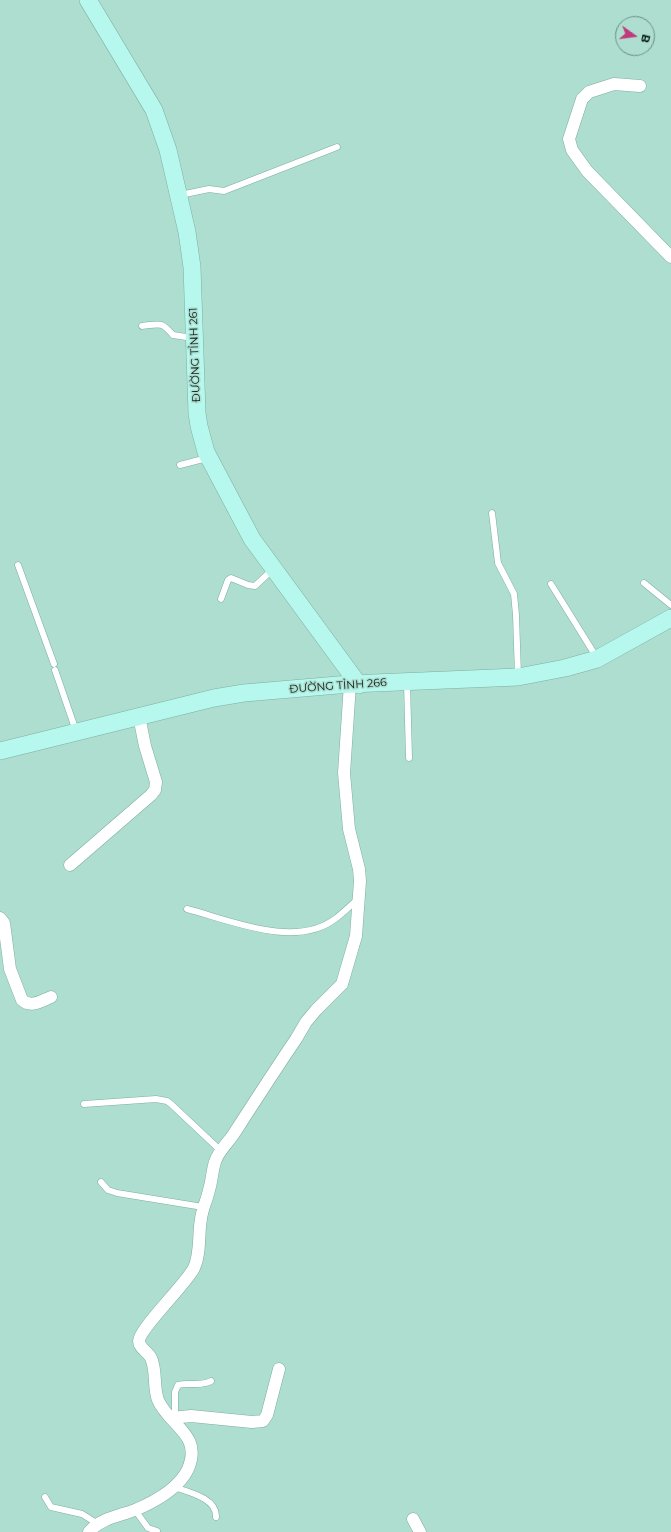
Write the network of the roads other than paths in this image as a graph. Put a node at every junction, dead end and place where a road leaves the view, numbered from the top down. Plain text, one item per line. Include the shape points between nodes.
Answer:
1 (88, 0) edge
2 (640, 86) dead end
3 (337, 147) dead end
4 (178, 195) junction
5 (671, 257) edge
6 (142, 326) dead end
7 (194, 338) junction
8 (208, 458) junction
9 (180, 465) dead end
10 (492, 512) dead end
11 (18, 565) dead end
12 (274, 569) junction
13 (644, 583) dead end
14 (550, 584) dead end
15 (221, 599) dead end
16 (671, 606) edge
17 (671, 618) edge
18 (598, 659) junction
19 (518, 677) junction
20 (407, 682) junction
21 (354, 685) junction
22 (139, 716) junction
23 (76, 732) junction
24 (0, 751) edge
25 (409, 758) dead end
26 (70, 866) dead end
27 (359, 898) junction
28 (187, 909) dead end
29 (0, 918) edge
30 (51, 997) dead end
31 (84, 1104) dead end
32 (221, 1151) junction
33 (101, 1182) dead end
34 (203, 1207) junction
35 (279, 1369) dead end
36 (211, 1381) dead end
37 (173, 1417) junction
38 (174, 1487) junction
39 (45, 1497) dead end
40 (134, 1510) junction
41 (216, 1517) dead end
42 (413, 1519) dead end
43 (93, 1528) edge
44 (157, 1531) dead end
45 (420, 1532) edge

1 - 4 main road, ĐƯỜNG TỈNH 261 via 154,110 168,150
2 - 5 street via 614,84 589,92 582,99 569,140 572,150 587,171
3 - 4 lane via 224,192 209,189
4 - 7 main road, ĐƯỜNG TỈNH 261 via 192,267
6 - 7 lane via 162,324 174,335
7 - 8 main road, ĐƯỜNG TỈNH 261 via 199,426
8 - 9 lane
8 - 12 main road, ĐƯỜNG TỈNH 261 via 252,539
10 - 19 lane via 498,563 514,594
11 - 23 lane
12 - 15 lane via 255,586 231,578
12 - 21 main road, ĐƯỜNG TỈNH 261
13 - 16 lane
14 - 18 lane
17 - 18 main road, ĐƯỜNG TỈNH 266
18 - 19 main road, ĐƯỜNG TỈNH 266
19 - 20 main road, ĐƯỜNG TỈNH 266
20 - 21 main road, ĐƯỜNG TỈNH 266
20 - 25 lane
21 - 22 main road, ĐƯỜNG TỈNH 266 via 244,693
21 - 27 street via 344,773 349,829 359,869
22 - 23 main road, ĐƯỜNG TỈNH 266
22 - 26 street via 156,782 155,790
23 - 24 main road, ĐƯỜNG TỈNH 266
27 - 28 lane via 335,920 319,928 296,933 265,930
27 - 32 street via 356,936 342,984 306,1022
29 - 30 street via 4,923 10,969 22,1000 34,1004
31 - 32 lane via 156,1099 166,1101
32 - 34 street via 215,1162
33 - 34 lane via 108,1190 117,1193
34 - 37 street via 194,1269 141,1333 139,1341 140,1346 152,1359 157,1398 161,1407
35 - 37 street via 267,1415 263,1421 203,1416
36 - 37 lane via 178,1385
37 - 38 street via 190,1441 191,1448 187,1470
38 - 40 street
38 - 41 lane via 205,1499 214,1508
39 - 43 lane via 51,1507 82,1514
40 - 43 street via 104,1520
40 - 44 lane via 148,1528
42 - 45 street

